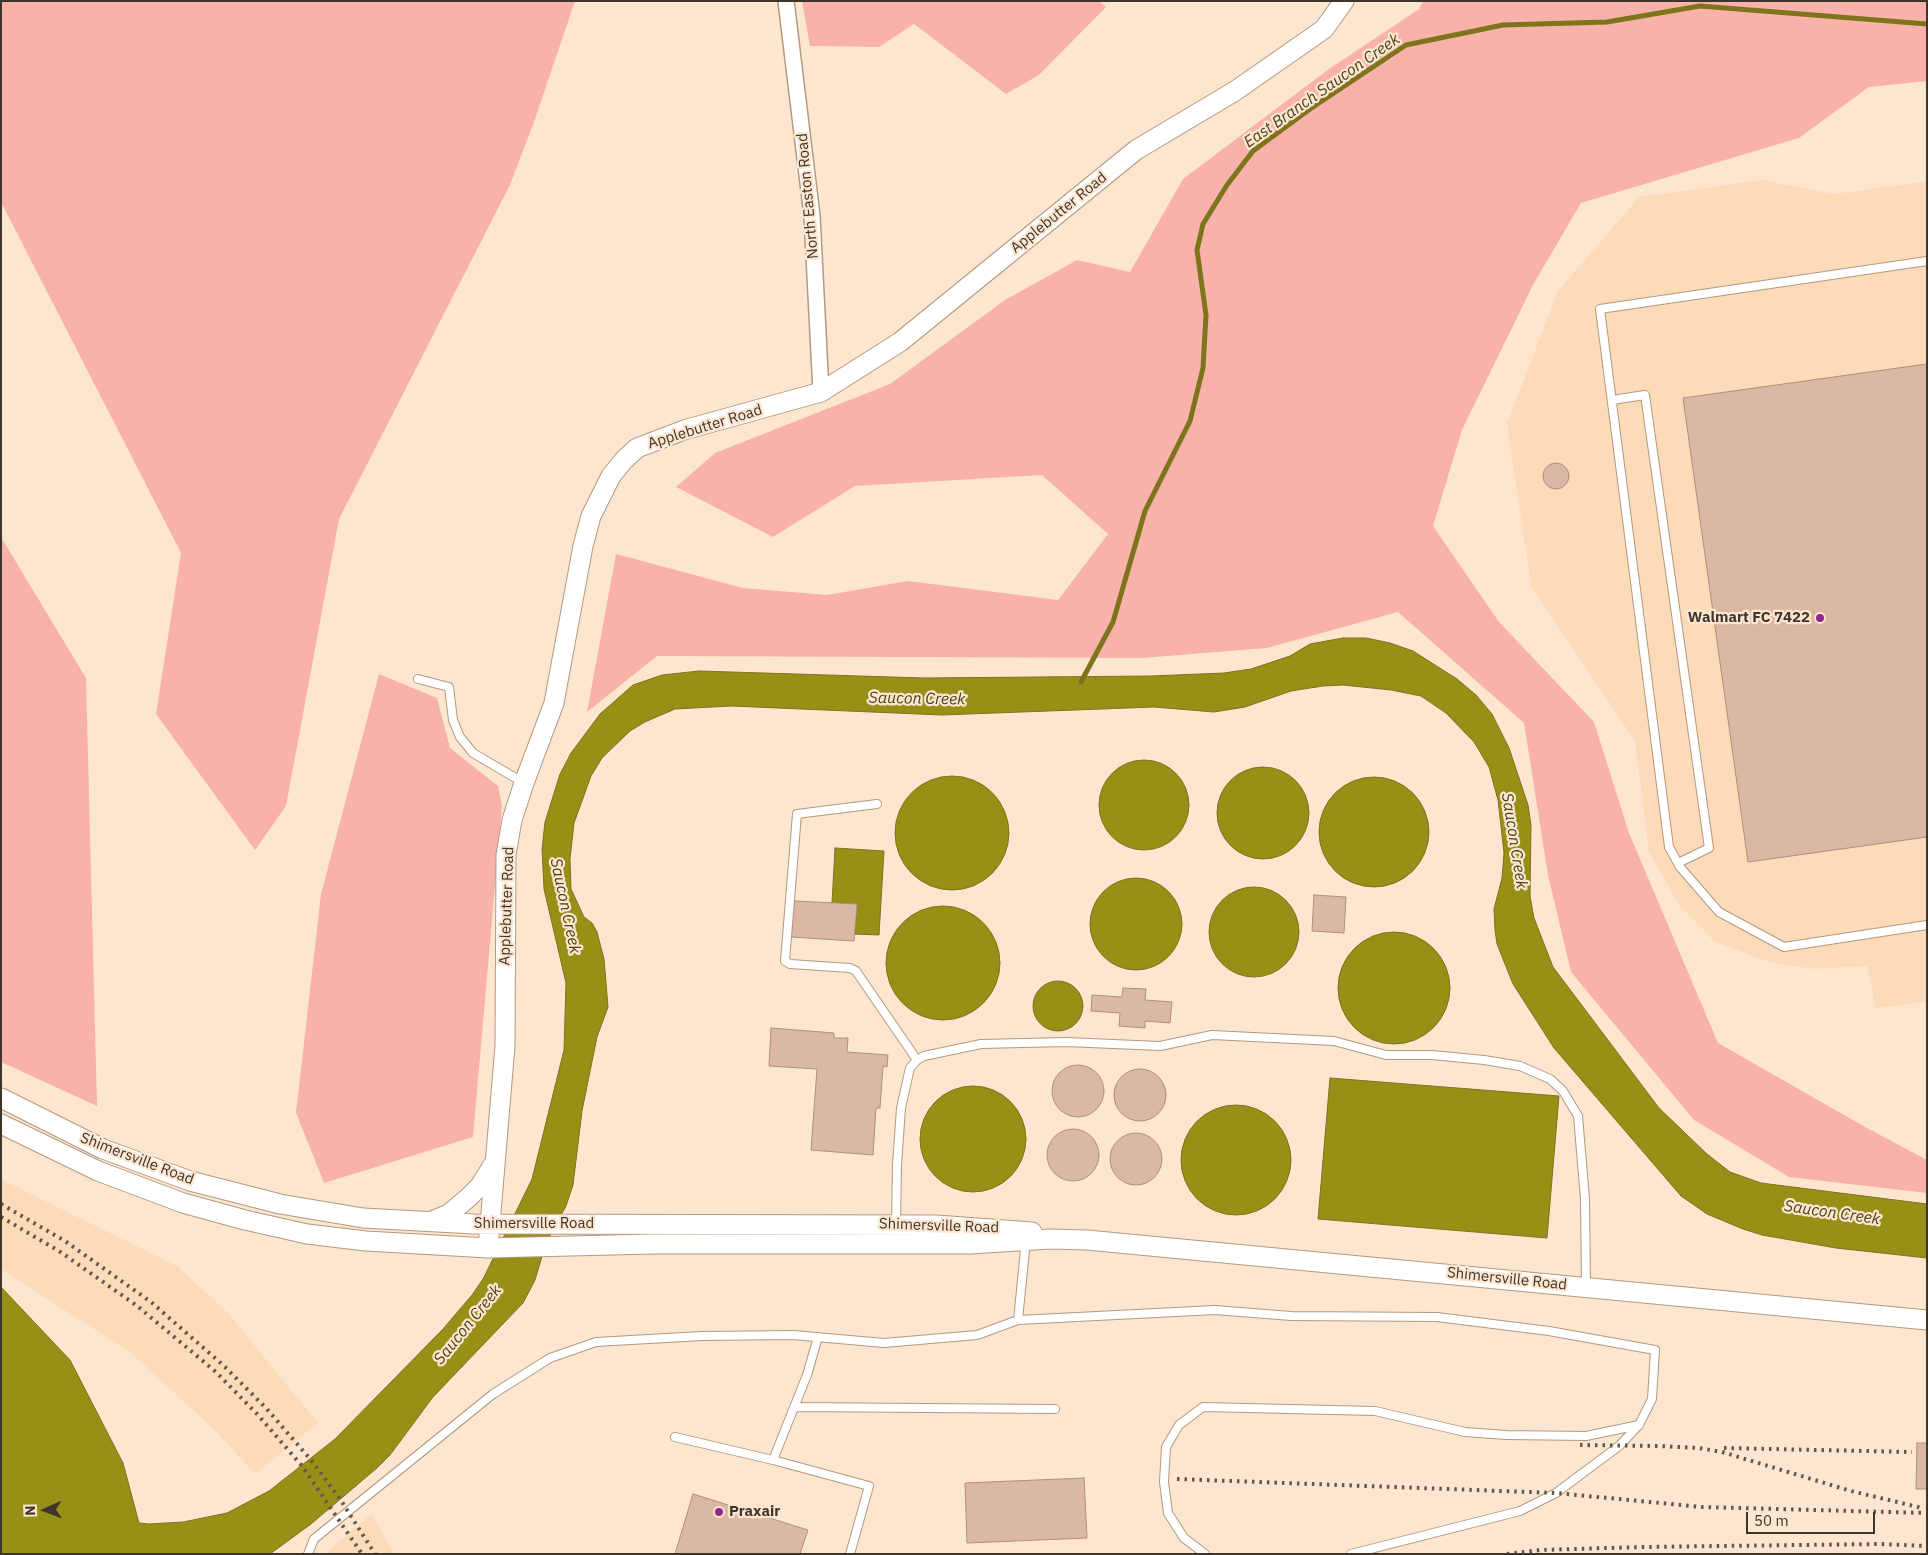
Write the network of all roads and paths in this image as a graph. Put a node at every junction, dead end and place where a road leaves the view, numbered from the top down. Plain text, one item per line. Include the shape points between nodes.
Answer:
1 (786, 1) edge
2 (1344, 1) edge
3 (1927, 261) edge
4 (821, 392) junction
5 (1612, 400) junction
6 (418, 679) dead end
7 (524, 783) junction
8 (877, 804) dead end
9 (1678, 863) junction
10 (1927, 925) edge
11 (917, 1060) junction
12 (1, 1098) edge
13 (1, 1124) edge
14 (496, 1156) junction
15 (429, 1222) junction
16 (896, 1224) junction
17 (481, 1225) junction
18 (1026, 1240) junction
19 (1087, 1240) junction
20 (488, 1248) junction
21 (1586, 1287) junction
22 (1018, 1320) junction
23 (1927, 1320) edge
24 (818, 1337) junction
25 (794, 1407) junction
26 (1055, 1409) dead end
27 (1639, 1425) junction
28 (675, 1437) dead end
29 (773, 1460) junction
30 (308, 1554) edge
31 (850, 1554) edge
32 (1205, 1554) edge
33 (1351, 1554) edge

1 - 4 street, North Easton Road via 812,216
2 - 4 street, Applebutter Road via 1324,29 1235,91 1136,150 900,342
3 - 5 lane via 1600,309
4 - 7 street, Applebutter Road via 684,430 637,448 611,476 591,516 554,703
5 - 9 lane via 1669,847
5 - 9 lane via 1646,395 1709,848
6 - 7 lane via 449,687 452,720 460,737 473,753
7 - 14 street, Applebutter Road via 512,820 506,855 505,1046
8 - 11 lane via 797,814 785,961 856,971
9 - 10 lane via 1719,912 1784,947
11 - 16 lane via 910,1068 901,1108
11 - 21 lane via 981,1044 1066,1042 1160,1046 1212,1035 1334,1041 1386,1055 1432,1055 1520,1066 1550,1079 1578,1116 1585,1200
12 - 15 street, Shimersville Road via 103,1148 190,1181 250,1198 317,1211 381,1220
13 - 20 street, Shimersville Road via 126,1183 218,1213 335,1238
14 - 15 street via 489,1173 470,1197 449,1214
14 - 17 street, Applebutter Road via 492,1193
15 - 17 street, Shimersville Road
16 - 17 street, Shimersville Road
16 - 19 street, Shimersville Road via 994,1227
17 - 20 street, Applebutter Road
18 - 19 street, Shimersville Road
18 - 20 street, Shimersville Road via 970,1244
18 - 22 lane
19 - 21 street, Shimersville Road
21 - 23 street, Shimersville Road
22 - 24 lane via 977,1335 884,1343
22 - 27 lane via 1215,1310 1291,1316 1437,1317 1549,1331 1655,1350 1652,1398
24 - 25 lane
24 - 30 lane via 702,1336 596,1342 550,1358 470,1412 314,1539
25 - 26 lane
25 - 29 lane
27 - 32 lane via 1586,1436 1506,1435 1465,1432 1375,1411 1204,1407 1179,1425 1166,1447 1164,1482 1168,1513 1184,1538
27 - 33 lane via 1619,1446 1556,1493 1520,1511
28 - 29 lane
29 - 31 lane via 869,1486

